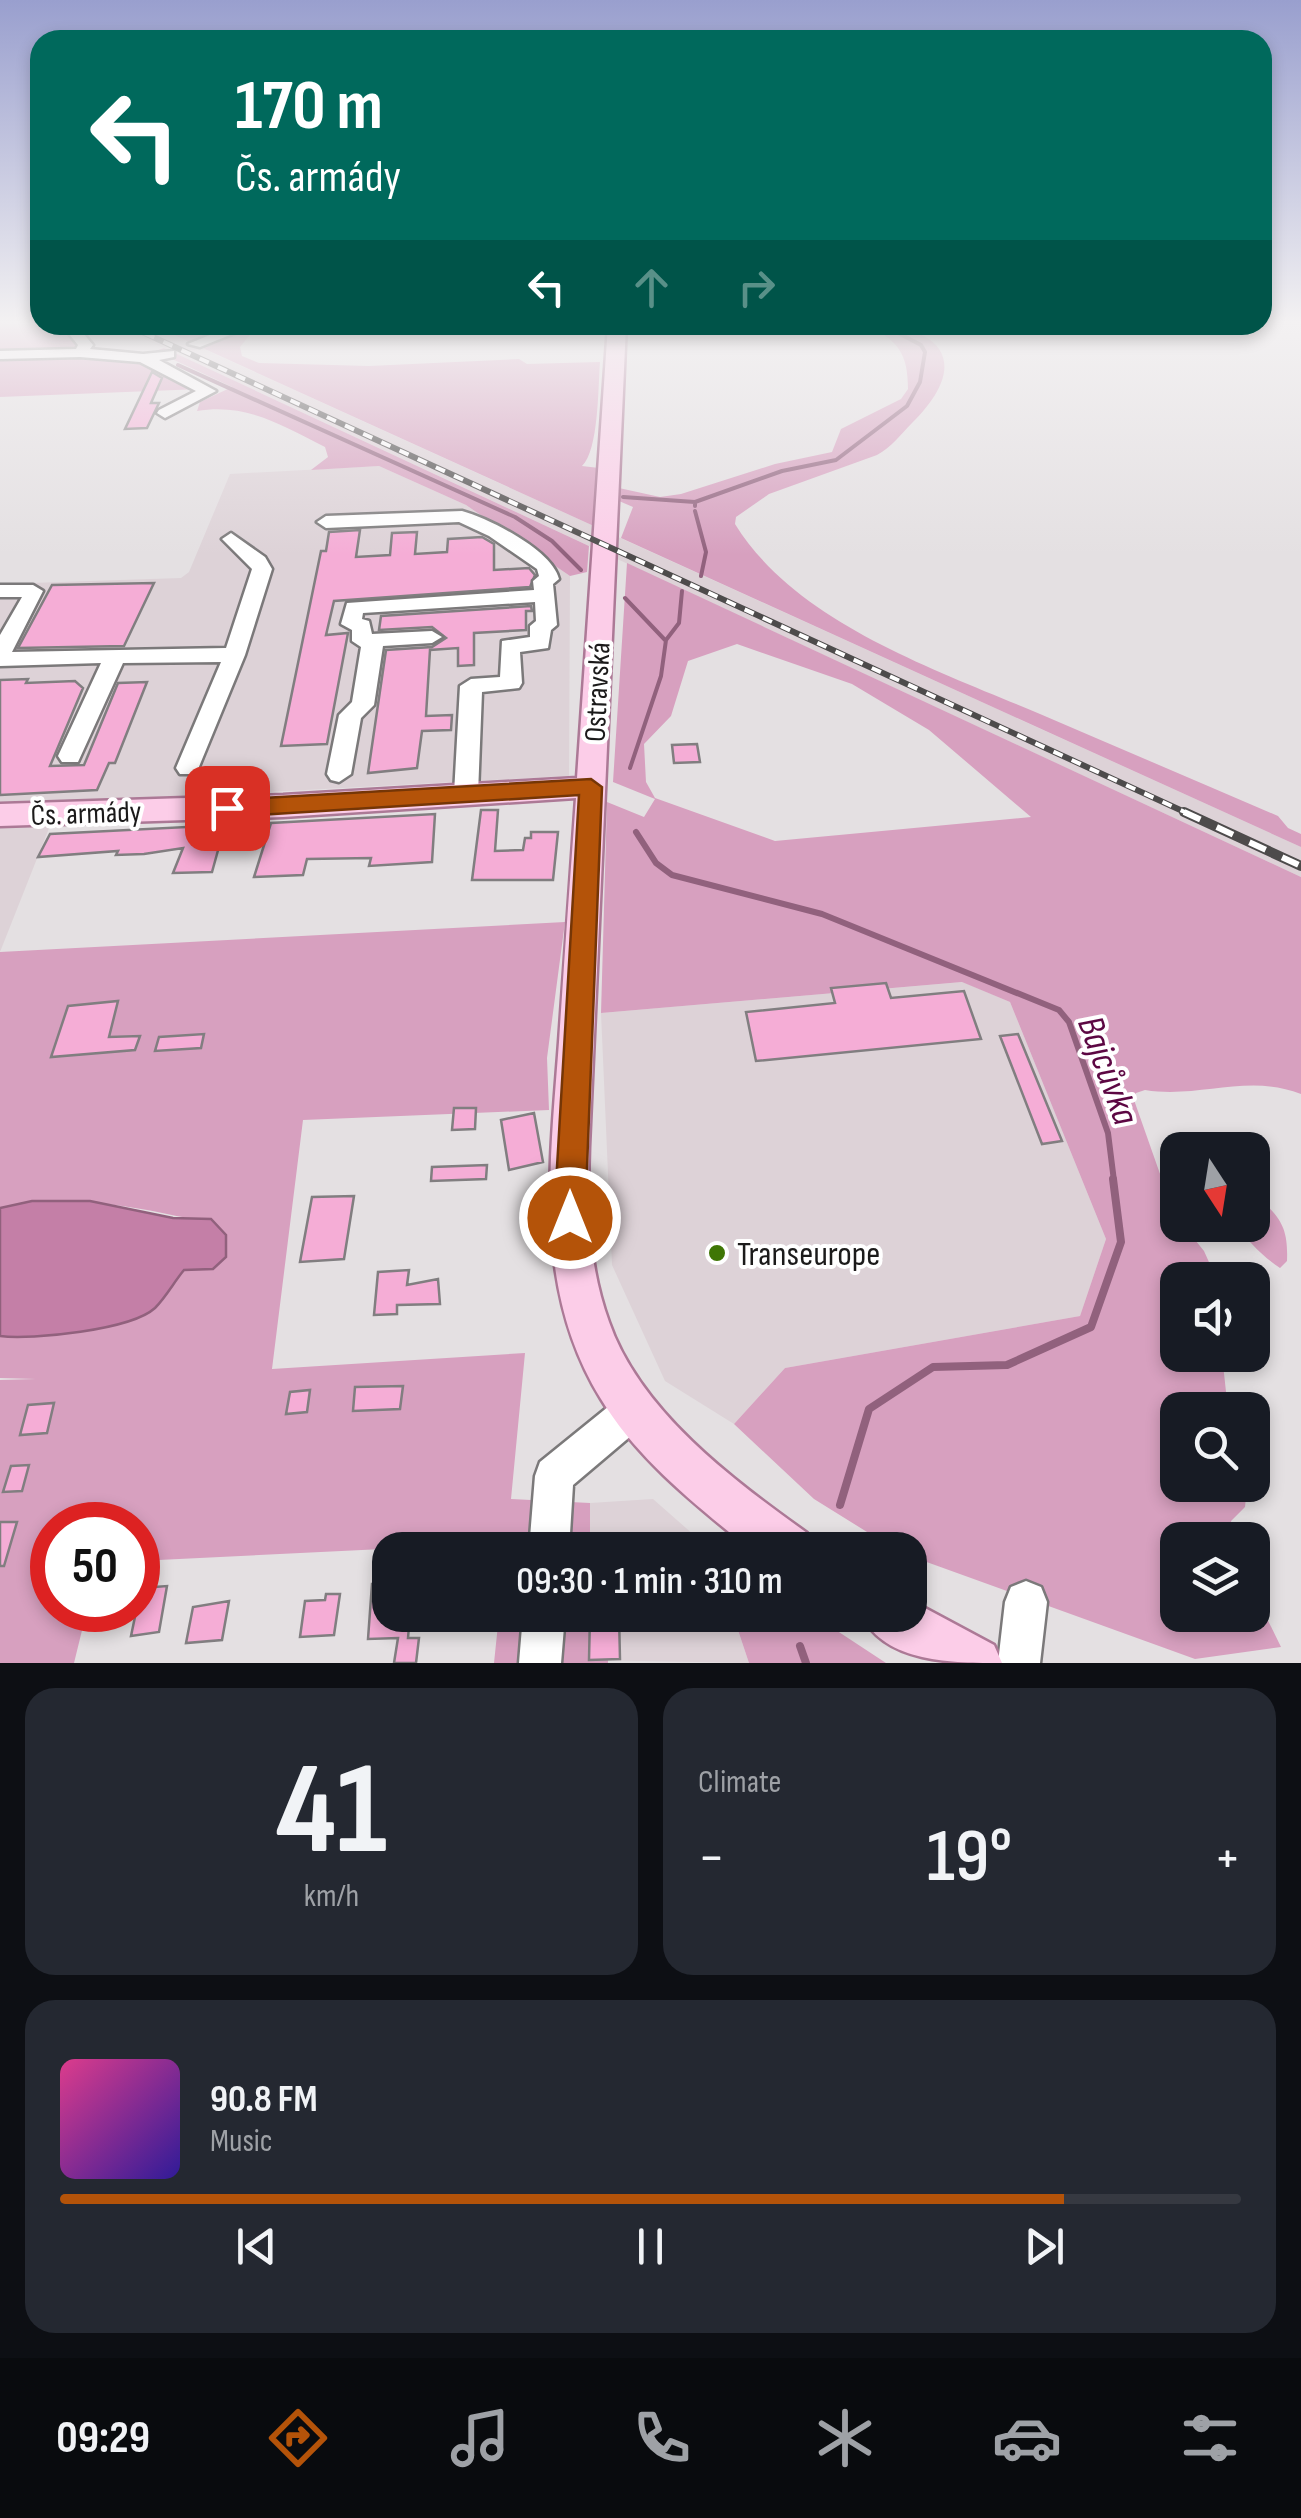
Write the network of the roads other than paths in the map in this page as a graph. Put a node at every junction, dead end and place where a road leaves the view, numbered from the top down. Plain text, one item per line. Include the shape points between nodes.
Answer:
1 (188, 401) edge
2 (613, 401) edge
3 (165, 412) dead end
4 (326, 522) dead end
5 (230, 539) dead end
6 (0, 591) edge
7 (544, 595) junction
8 (432, 637) dead end
9 (373, 640) junction
10 (234, 655) junction
11 (0, 656) edge
12 (115, 656) junction
13 (70, 756) dead end
14 (188, 768) dead end
15 (339, 774) dead end
16 (591, 787) junction
17 (466, 794) junction
18 (0, 816) edge
19 (632, 1410) junction
20 (550, 1532) edge
21 (768, 1532) edge
22 (1026, 1602) dead end
23 (543, 1632) edge
24 (919, 1632) edge
25 (540, 1663) edge
26 (976, 1663) edge
27 (1018, 1663) edge

1 - 3 street
2 - 16 main road, Ostravská
4 - 7 street via 462,516 546,566
5 - 10 street via 262,569
6 - 11 street via 33,596
7 - 9 street via 354,607 352,624 362,625 362,640
7 - 17 street via 541,643 510,646 511,683 471,686
8 - 9 street
9 - 15 street via 363,704 350,715
10 - 12 street
10 - 14 street
11 - 12 street
12 - 13 street
16 - 17 main road, Čs. armády
16 - 19 main road, Ostravská via 570,1218 578,1291
17 - 18 main road, Čs. armády
19 - 20 street via 554,1476
19 - 21 main road, Ostravská via 666,1450
22 - 27 street
23 - 25 street
24 - 26 main road

